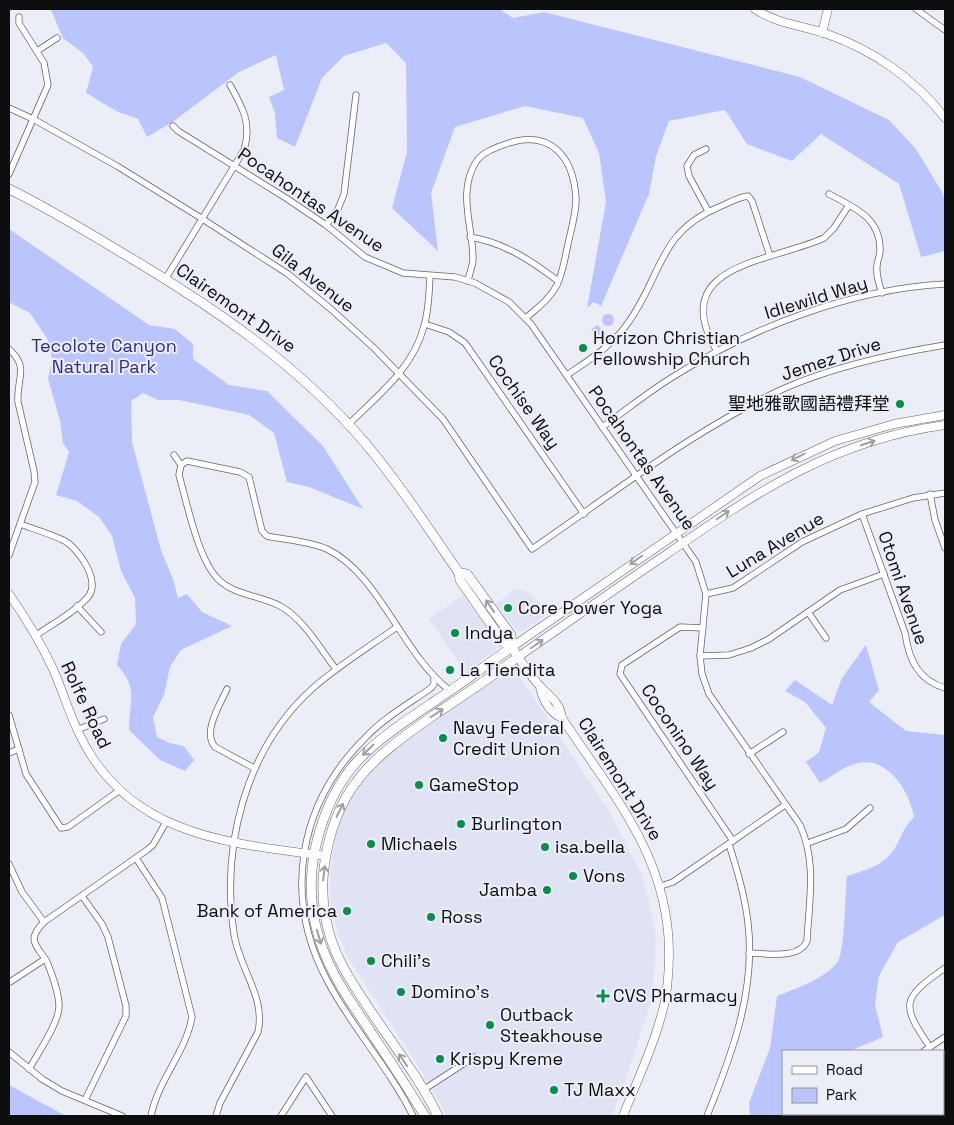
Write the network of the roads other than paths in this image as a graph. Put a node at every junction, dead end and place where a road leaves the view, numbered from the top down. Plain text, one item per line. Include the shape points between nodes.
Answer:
1 (755, 9) edge
2 (828, 9) edge
3 (916, 9) edge
4 (19, 17) dead end
5 (945, 30) edge
6 (822, 33) junction
7 (57, 38) dead end
8 (37, 51) junction
9 (230, 85) dead end
10 (356, 96) dead end
11 (9, 108) edge
12 (945, 118) edge
13 (33, 119) junction
14 (173, 126) dead end
15 (706, 149) dead end
16 (234, 166) junction
17 (9, 174) edge
18 (9, 188) edge
19 (830, 194) dead end
20 (849, 205) junction
21 (708, 212) junction
22 (201, 218) junction
23 (326, 225) junction
24 (470, 237) junction
25 (770, 256) junction
26 (430, 276) junction
27 (166, 278) junction
28 (468, 281) junction
29 (558, 281) junction
30 (945, 284) edge
31 (882, 293) junction
32 (526, 318) junction
33 (425, 324) junction
34 (945, 345) edge
35 (9, 350) edge
36 (717, 351) junction
37 (400, 374) junction
38 (567, 375) junction
39 (945, 415) edge
40 (348, 425) junction
41 (945, 425) edge
42 (602, 427) junction
43 (174, 455) dead end
44 (181, 464) junction
45 (637, 477) junction
46 (945, 492) edge
47 (930, 494) junction
48 (584, 514) junction
49 (862, 514) junction
50 (20, 524) junction
51 (676, 532) junction
52 (683, 543) junction
53 (945, 548) edge
54 (532, 549) joint
55 (9, 555) edge
56 (884, 574) junction
57 (9, 594) edge
58 (706, 594) junction
59 (77, 606) junction
60 (808, 612) junction
61 (397, 627) junction
62 (703, 628) junction
63 (101, 632) dead end
64 (35, 636) junction
65 (826, 638) dead end
66 (512, 647) junction
67 (700, 656) junction
68 (518, 657) junction
69 (336, 669) junction
70 (434, 678) junction
71 (944, 688) edge
72 (227, 689) dead end
73 (449, 690) junction
74 (9, 715) edge
75 (104, 719) dead end
76 (77, 730) junction
77 (783, 732) dead end
78 (19, 749) junction
79 (9, 754) edge
80 (749, 754) junction
81 (254, 768) junction
82 (120, 790) junction
83 (785, 805) junction
84 (870, 808) dead end
85 (166, 822) junction
86 (234, 841) junction
87 (731, 843) junction
88 (808, 843) junction
89 (303, 852) junction
90 (314, 854) junction
91 (326, 856) junction
92 (136, 858) junction
93 (9, 868) edge
94 (661, 886) junction
95 (82, 896) junction
96 (44, 922) junction
97 (749, 953) junction
98 (46, 959) junction
99 (945, 968) edge
100 (10, 982) dead end
101 (945, 1037) edge
102 (927, 1049) edge
103 (9, 1052) edge
104 (474, 1057) dead end
105 (29, 1069) junction
106 (404, 1083) junction
107 (423, 1090) junction
108 (85, 1100) junction
109 (122, 1116) edge
110 (151, 1116) edge
111 (216, 1116) edge
112 (281, 1116) edge
113 (332, 1116) edge
114 (413, 1116) edge
115 (425, 1116) edge
116 (438, 1116) edge
117 (623, 1116) edge
118 (707, 1116) edge

1 - 6 main road via 780,23
2 - 6 main road
3 - 5 street
4 - 8 street via 19,23
6 - 12 main road via 859,48 899,72
7 - 8 street
8 - 13 street via 47,71 48,86
9 - 16 street via 245,111 248,126 244,150
10 - 23 street via 344,194
11 - 13 street, Gila Avenue
13 - 17 street
13 - 22 street, Gila Avenue
14 - 16 street, Pocahontas Avenue
15 - 21 street via 694,155 687,166
16 - 22 street
16 - 23 street, Pocahontas Avenue
18 - 27 main road, Clairemont Drive
19 - 20 street
20 - 25 street via 824,238
20 - 31 street via 872,221 878,230 880,253 877,265
21 - 25 street via 748,196
21 - 38 street via 681,230 666,249 635,312 622,330 602,351
22 - 27 street
22 - 37 street, Gila Avenue via 288,274
23 - 26 street, Pocahontas Avenue via 365,256 388,268
24 - 28 street via 473,260
24 - 29 street via 488,239 523,257
24 - 29 street via 467,186 476,162 498,147 520,140 536,139 552,145 571,170 576,201
25 - 36 street via 726,272 711,288 705,304 704,326
26 - 28 street, Pocahontas Avenue
26 - 33 street
27 - 40 main road, Clairemont Drive via 275,354
28 - 32 street, Pocahontas Avenue via 509,302
29 - 32 street via 549,297
30 - 31 street, Idlewild Way
31 - 36 street, Idlewild Way via 792,318
32 - 38 street, Pocahontas Avenue
33 - 37 street via 413,355
33 - 48 street, Cochise Way via 449,332 464,344
34 - 45 street, Jemez Drive via 878,357 786,388 735,413
35 - 50 street via 20,362 22,371 18,402 35,482
36 - 42 street, Idlewild Way via 670,378
37 - 40 street
37 - 54 street, Gila Avenue via 443,419
38 - 42 street, Pocahontas Avenue
39 -> 51 main road via 894,424 814,449 760,476
40 - 66 main road, Clairemont Drive via 399,486 459,572 467,574 474,582 511,635
52 -> 41 main road via 766,487 819,460 897,434
42 - 45 street, Pocahontas Avenue
43 - 44 street
44 - 61 street via 188,461 240,472 249,477 262,531 267,536 326,549 344,560 364,579
44 - 69 street via 179,475 204,559 217,578 232,590 281,606 301,624
45 - 48 street, Jemez Drive
45 - 51 street, Pocahontas Avenue
46 - 47 street, Luna Avenue
47 - 49 street, Luna Avenue
47 - 53 street
48 - 54 street, Jemez Drive
49 - 56 street, Otomi Avenue
49 - 58 street, Luna Avenue via 802,542 733,588
50 - 55 street
50 - 59 street via 64,540 90,572 93,582 89,596
51 - 52 street, Pocahontas Avenue
51 -> 66 main road
52 - 58 street, Pocahontas Avenue via 696,562
68 -> 52 main road
56 - 60 street via 840,590
56 - 71 street, Otomi Avenue via 916,669 934,685
57 - 64 main road, Rolfe Road
58 - 62 street, Pocahontas Avenue
59 - 63 street
59 - 64 street
60 - 65 street
60 - 67 street via 769,640 751,648 729,655
61 - 69 street
61 - 70 street
62 - 67 street, Pocahontas Avenue
62 - 87 street, Coconino Way via 680,627 619,670
64 - 76 main road, Rolfe Road
66 - 68 main road, Clairemont Drive
66 - 73 main road
67 - 80 street, Pocahontas Avenue via 702,674 710,694
91 -> 68 main road via 339,811 367,767 394,743
68 - 94 main road, Clairemont Drive via 540,686 544,700 554,714 562,718 631,821
69 - 81 street via 313,688 282,722
70 - 73 street
70 - 89 street via 431,688 367,735 331,778 313,816
72 - 81 street via 210,732 211,742
73 -> 90 main road via 387,733 358,758 328,805
74 - 78 street
75 - 76 street
76 - 82 main road, Rolfe Road via 104,773
77 - 80 street
78 - 79 street
78 - 82 street via 26,774 61,828 68,827
80 - 83 street, Pocahontas Avenue
81 - 86 street
82 - 85 main road, Rolfe Road
83 - 87 street
83 - 88 street, Pocahontas Avenue
84 - 88 street via 846,829
85 - 86 main road, Rolfe Road via 202,836
85 - 92 street via 153,845
86 - 89 main road, Rolfe Road
86 - 111 street via 230,899 234,937 261,1019 258,1032
87 - 94 street via 673,882
87 - 97 street, Coconino Way via 748,923
88 - 97 street, Pocahontas Avenue via 811,864 804,948 795,953
89 - 90 main road, Rolfe Road
89 - 114 street via 304,918 317,960 340,1003
90 - 91 main road, Rolfe Road
90 -> 106 main road via 310,880 314,918 324,953 353,1006
107 -> 91 main road via 358,994 334,948 325,916 323,881
92 - 95 street
92 - 110 street via 162,898 192,1017 190,1030 163,1082
93 - 96 street
94 - 117 main road, Clairemont Drive via 669,935 665,999 660,1021
95 - 96 street
95 - 108 street via 108,937 126,1006 126,1016
96 - 98 street via 34,938
97 - 118 street, Coconino Way via 743,1015 729,1062
98 - 100 street
98 - 105 street via 59,1006 57,1017
99 - 102 street via 914,992 910,1005 910,1017
101 - 102 street
103 - 105 street
104 - 107 street
105 - 108 street via 62,1091
106 - 107 main road
106 - 115 main road
107 - 116 main road
108 - 109 street
112 - 113 street via 306,1077

